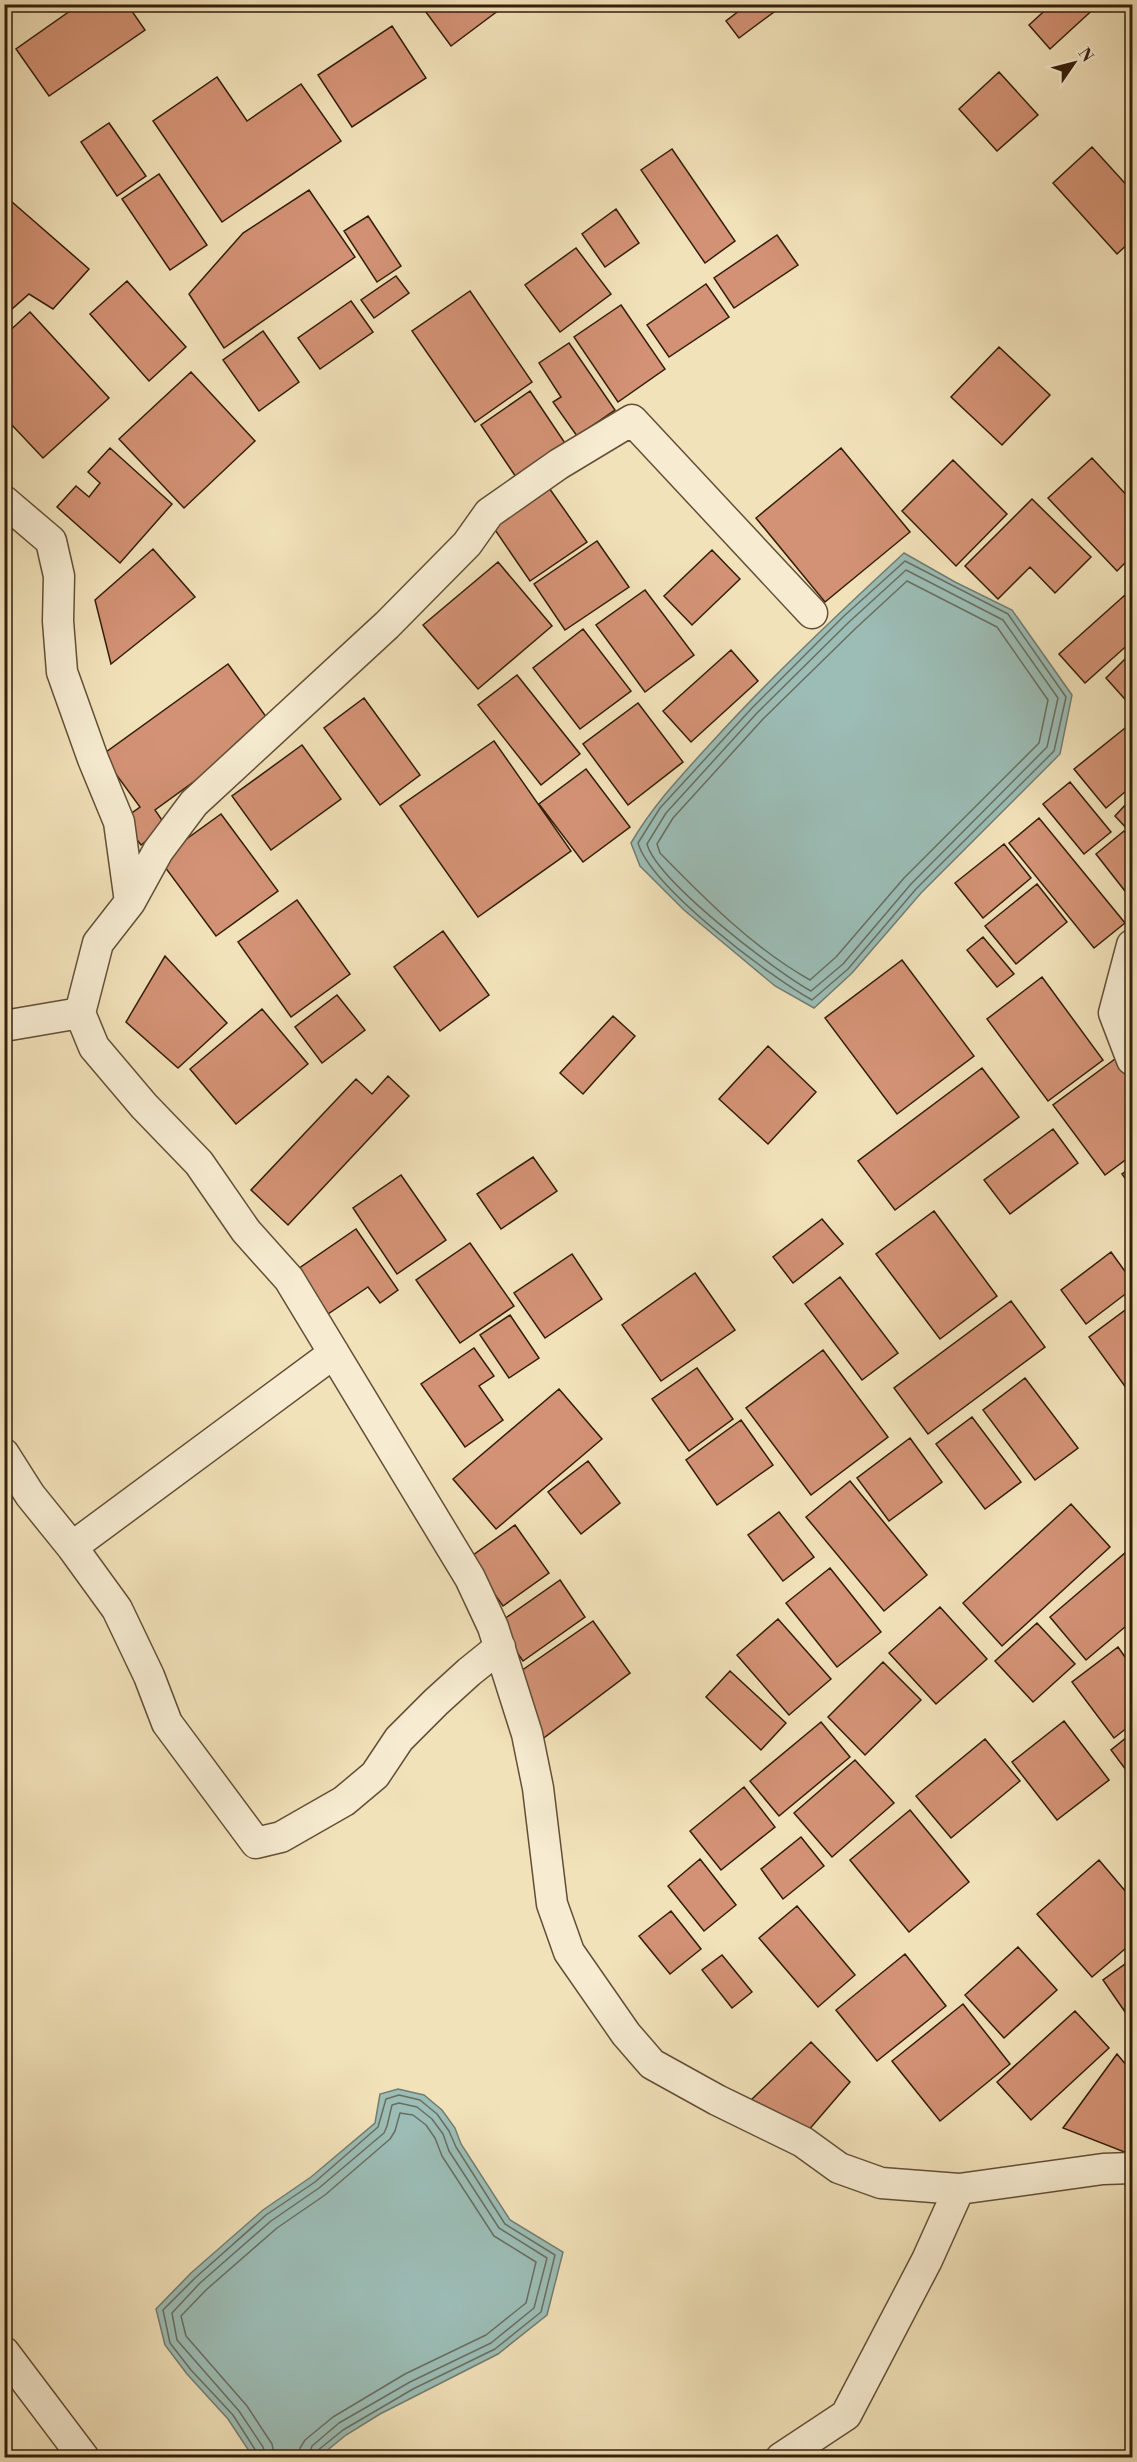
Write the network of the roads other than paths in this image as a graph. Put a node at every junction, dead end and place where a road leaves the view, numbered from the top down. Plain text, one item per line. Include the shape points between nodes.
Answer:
1 (4, 501) edge
2 (812, 613) dead end
3 (130, 902) junction
4 (1132, 945) edge
5 (80, 1013) junction
6 (4, 1026) edge
7 (1132, 1060) edge
8 (334, 1353) junction
9 (4, 1454) edge
10 (72, 1547) junction
11 (500, 1647) junction
12 (1132, 2168) edge
13 (959, 2189) junction
14 (4, 2352) edge
15 (84, 2457) edge
16 (781, 2457) edge

1 - 3 street via 51,541 59,576 62,672 118,822
2 - 3 street via 632,420 489,513 467,544 387,625 194,803 158,850
3 - 5 street via 98,943
4 - 7 street via 1114,1013
5 - 6 street
5 - 8 street via 94,1047 199,1163 246,1231 289,1279
8 - 10 street
8 - 11 street via 470,1578
9 - 10 street via 30,1495
10 - 11 street via 117,1609 167,1723 256,1843 281,1837 344,1801 375,1775 399,1739 436,1702
11 - 13 street via 530,1745 552,1904 569,1952 626,2034 652,2064 803,2142 838,2168 881,2183
12 - 13 street
13 - 16 street via 927,2260 846,2415
14 - 15 street

